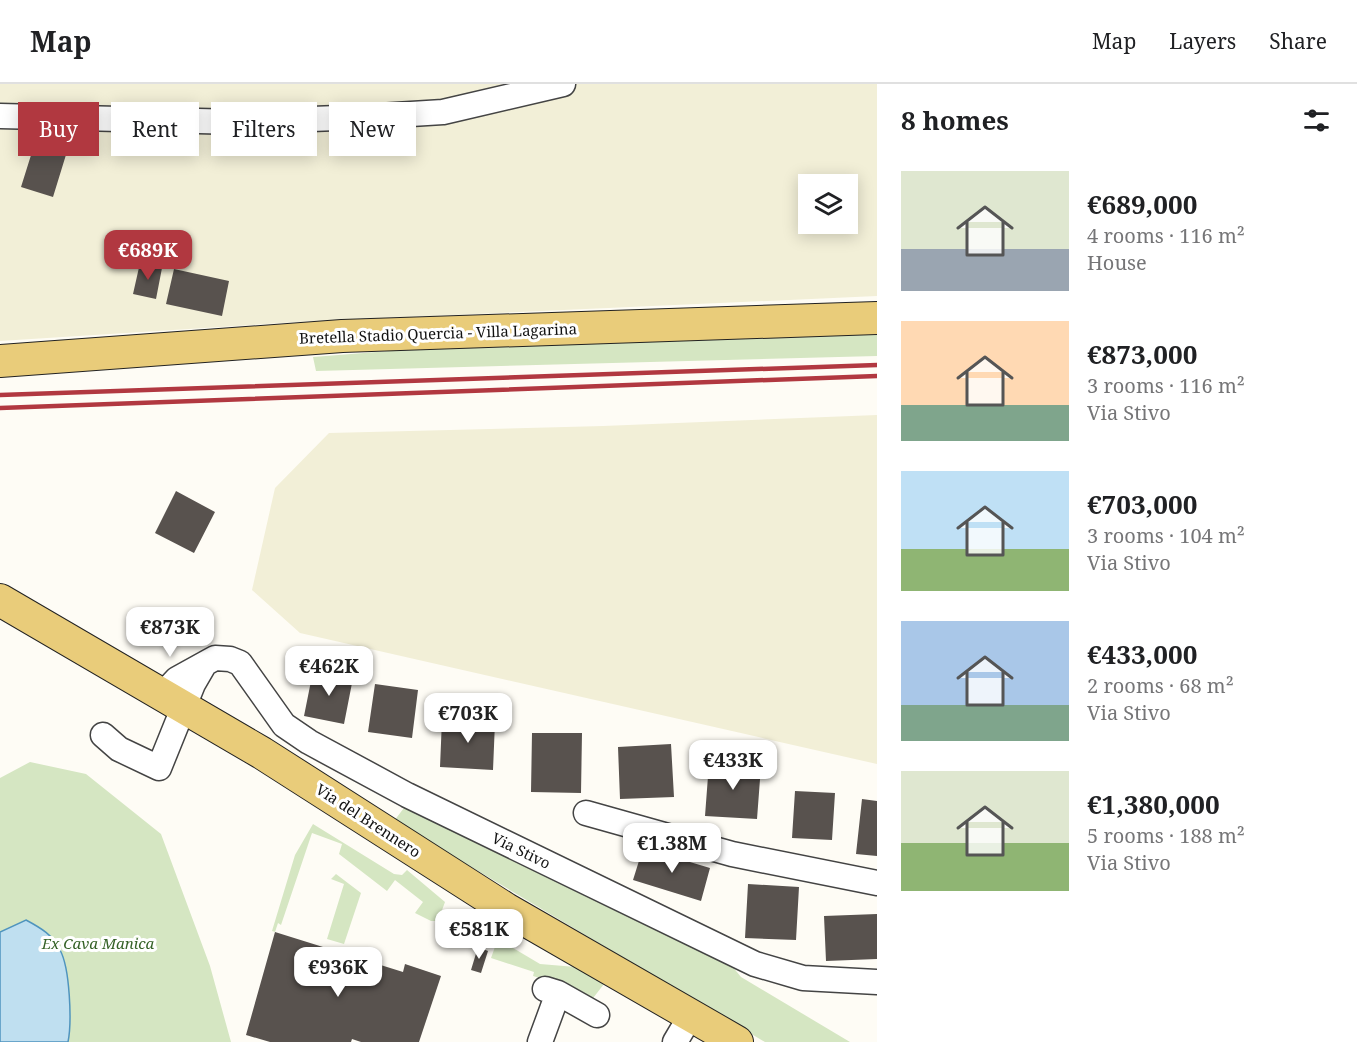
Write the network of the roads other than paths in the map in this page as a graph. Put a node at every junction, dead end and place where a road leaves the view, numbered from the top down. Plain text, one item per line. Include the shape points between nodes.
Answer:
1 (562, 84) edge
2 (0, 116) edge
3 (877, 318) edge
4 (0, 360) edge
5 (0, 600) edge
6 (174, 699) junction
7 (103, 735) dead end
8 (586, 813) dead end
9 (877, 883) edge
10 (877, 982) edge
11 (597, 1015) dead end
12 (691, 1015) junction
13 (540, 1042) edge
14 (675, 1042) edge
15 (737, 1042) edge

1 - 2 street via 443,112 363,117 227,122
3 - 4 main road, Bretella Stadio Quercia - Villa Lagarina via 342,336
5 - 6 main road, Via del Brennero
6 - 7 street via 159,768 119,749
6 - 10 street, Via Stivo via 177,679 215,658 240,663 284,724 309,742 407,795 726,951 802,978
6 - 12 main road, Via del Brennero via 506,909
8 - 9 street via 732,854
11 - 13 street via 551,991
12 - 14 street
12 - 15 main road, Via del Brennero

